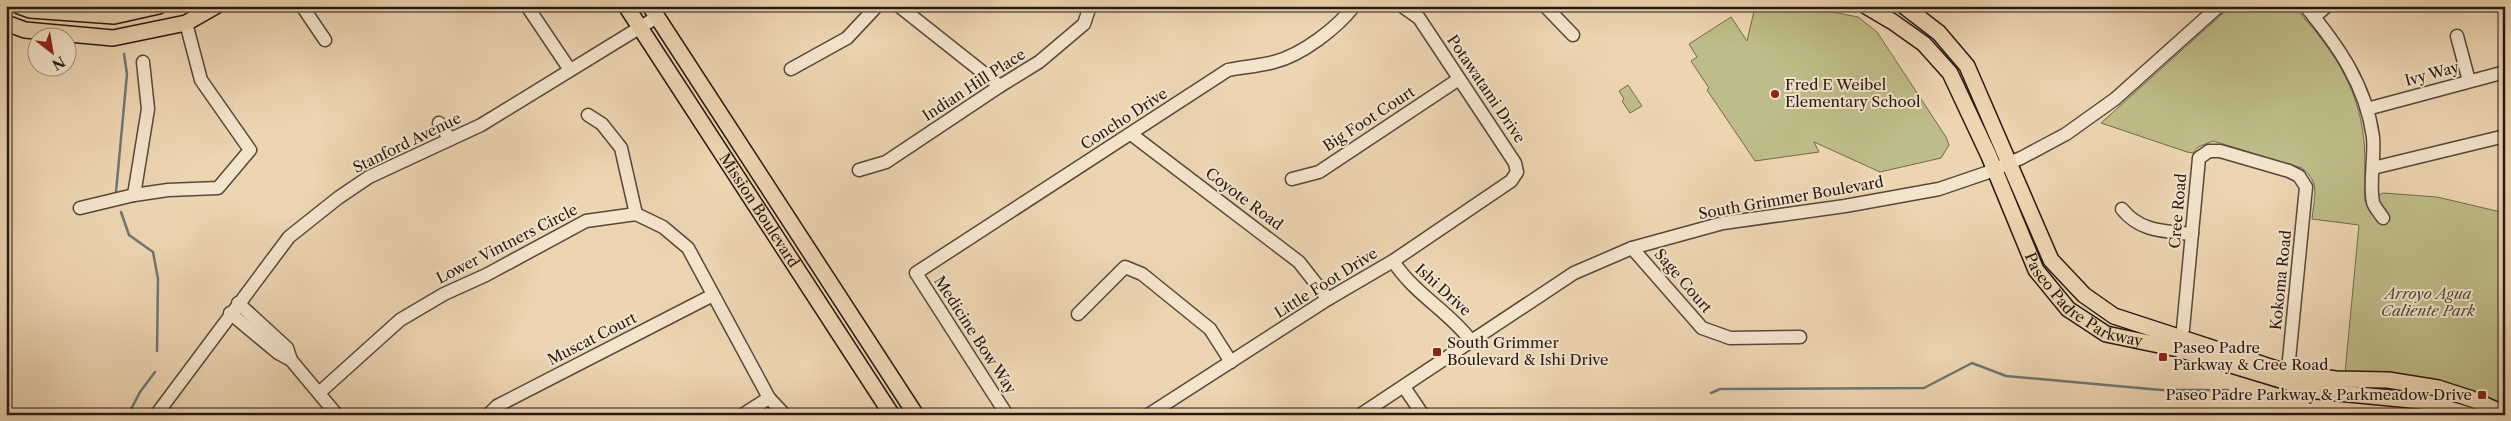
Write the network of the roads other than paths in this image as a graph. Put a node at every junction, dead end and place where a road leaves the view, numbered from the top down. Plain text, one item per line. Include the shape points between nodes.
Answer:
1 (19, 6) edge
2 (159, 6) edge
3 (216, 6) edge
4 (302, 6) edge
5 (527, 6) edge
6 (626, 6) edge
7 (877, 6) edge
8 (899, 6) edge
9 (1090, 6) edge
10 (1354, 6) edge
11 (1402, 6) edge
12 (1545, 6) edge
13 (1866, 6) edge
14 (1904, 6) edge
15 (2219, 6) edge
16 (2305, 6) edge
17 (2327, 6) edge
18 (654, 12) edge
19 (2314, 17) junction
20 (6, 23) edge
21 (186, 23) junction
22 (639, 27) junction
23 (1573, 35) dead end
24 (2457, 36) dead end
25 (325, 40) dead end
26 (143, 62) dead end
27 (791, 69) dead end
28 (570, 70) junction
29 (2505, 72) edge
30 (1459, 79) junction
31 (2469, 81) junction
32 (1000, 86) junction
33 (2367, 109) junction
34 (588, 115) dead end
35 (439, 124) dead end
36 (1131, 134) junction
37 (2505, 136) edge
38 (450, 139) junction
39 (2010, 163) junction
40 (2374, 168) junction
41 (1995, 169) junction
42 (859, 170) dead end
43 (1517, 172) joint
44 (1292, 178) dead end
45 (2304, 181) joint
46 (134, 195) junction
47 (80, 208) dead end
48 (2122, 209) dead end
49 (636, 214) junction
50 (2383, 218) dead end
51 (2192, 234) junction
52 (1632, 248) junction
53 (1393, 261) junction
54 (916, 273) joint
55 (712, 295) junction
56 (1328, 299) junction
57 (234, 308) junction
58 (1078, 314) dead end
59 (1800, 337) dead end
60 (1472, 342) junction
61 (2179, 343) junction
62 (1231, 362) junction
63 (2288, 378) junction
64 (1404, 387) junction
65 (320, 392) junction
66 (769, 398) junction
67 (1151, 414) edge
68 (2505, 414) edge
69 (156, 415) edge
70 (337, 415) edge
71 (488, 415) edge
72 (742, 415) edge
73 (784, 415) edge
74 (892, 415) edge
75 (916, 415) edge
76 (1007, 415) edge
77 (1360, 415) edge
78 (1423, 415) edge
79 (2469, 415) edge

1 - 2 main road via 30,10 114,16
3 - 21 main road
4 - 25 street
5 - 28 street
6 - 22 main road, Mission Boulevard
7 - 27 street via 848,38
8 - 32 street
9 - 32 street, Indian Hill Place via 1084,24 1040,62
10 - 36 street, Concho Drive via 1314,42 1276,62 1228,70
11 - 30 street, Potawatami Drive via 1419,18
12 - 23 street
13 - 41 main road, Paseo Padre Parkway via 1924,44 1950,73
14 - 39 main road, Paseo Padre Parkway via 1939,33 1967,66
15 - 39 street, South Grimmer Boulevard via 2092,116
16 - 19 street
17 - 19 street
18 - 22 street, Stanford Avenue
18 - 75 main road, Mission Boulevard
19 - 33 street via 2344,57
20 - 21 main road via 25,30 113,38
21 - 46 street via 201,80 250,150 218,188
22 - 28 street, Stanford Avenue
22 - 74 main road, Mission Boulevard
24 - 31 street
26 - 46 street via 148,109
28 - 38 street, Stanford Avenue via 481,125
29 - 31 street, Ivy Way
30 - 43 street, Potawatami Drive via 1515,163
30 - 44 street, Big Foot Court via 1319,172
31 - 33 street, Ivy Way
32 - 42 street, Indian Hill Place via 886,162
33 - 40 street via 2373,137
34 - 49 street via 602,124 621,148
35 - 38 street
36 - 54 street, Concho Drive
36 - 56 street, Coyote Road via 1299,262
37 - 40 street
38 - 57 street, Stanford Avenue via 368,177 338,198 289,237
39 - 41 street, South Grimmer Boulevard
39 - 61 main road, Paseo Padre Parkway via 2051,260 2084,296 2114,316
40 - 50 street via 2373,202
41 - 52 street, South Grimmer Boulevard via 1939,189 1723,223
41 - 61 main road, Paseo Padre Parkway via 2036,270 2068,310 2106,334
43 - 53 street, Little Foot Drive via 1511,181
45 - 51 street, Cree Road via 2281,168 2220,152 2204,153 2199,158
45 - 63 street, Kokoma Road via 2306,196
46 - 47 street
48 - 51 street via 2130,219 2148,229
49 - 55 street via 663,227 688,248
49 - 65 street, Lower Vintners Circle via 586,221 444,294 400,320
51 - 61 street, Cree Road
52 - 59 street, Sage Court via 1702,328 1730,338
52 - 60 street, South Grimmer Boulevard via 1574,273
53 - 56 street, Little Foot Drive
53 - 60 street, Ishi Drive via 1412,287 1455,322
54 - 76 street, Medicine Bow Way
55 - 66 street
55 - 71 street, Muscat Court via 498,406
56 - 62 street, Little Foot Drive
57 - 65 street via 287,348 291,360
57 - 69 street, Stanford Avenue
58 - 62 street via 1126,267 1142,274 1210,329
60 - 64 street, South Grimmer Boulevard
61 - 63 main road, Paseo Padre Parkway
62 - 67 street, Little Foot Drive
63 - 68 main road, Paseo Padre Parkway via 2388,380 2430,386 2472,399
63 - 79 main road, Paseo Padre Parkway via 2317,391 2422,400
64 - 77 street, South Grimmer Boulevard
64 - 78 street
65 - 70 street
66 - 72 street
66 - 73 street

